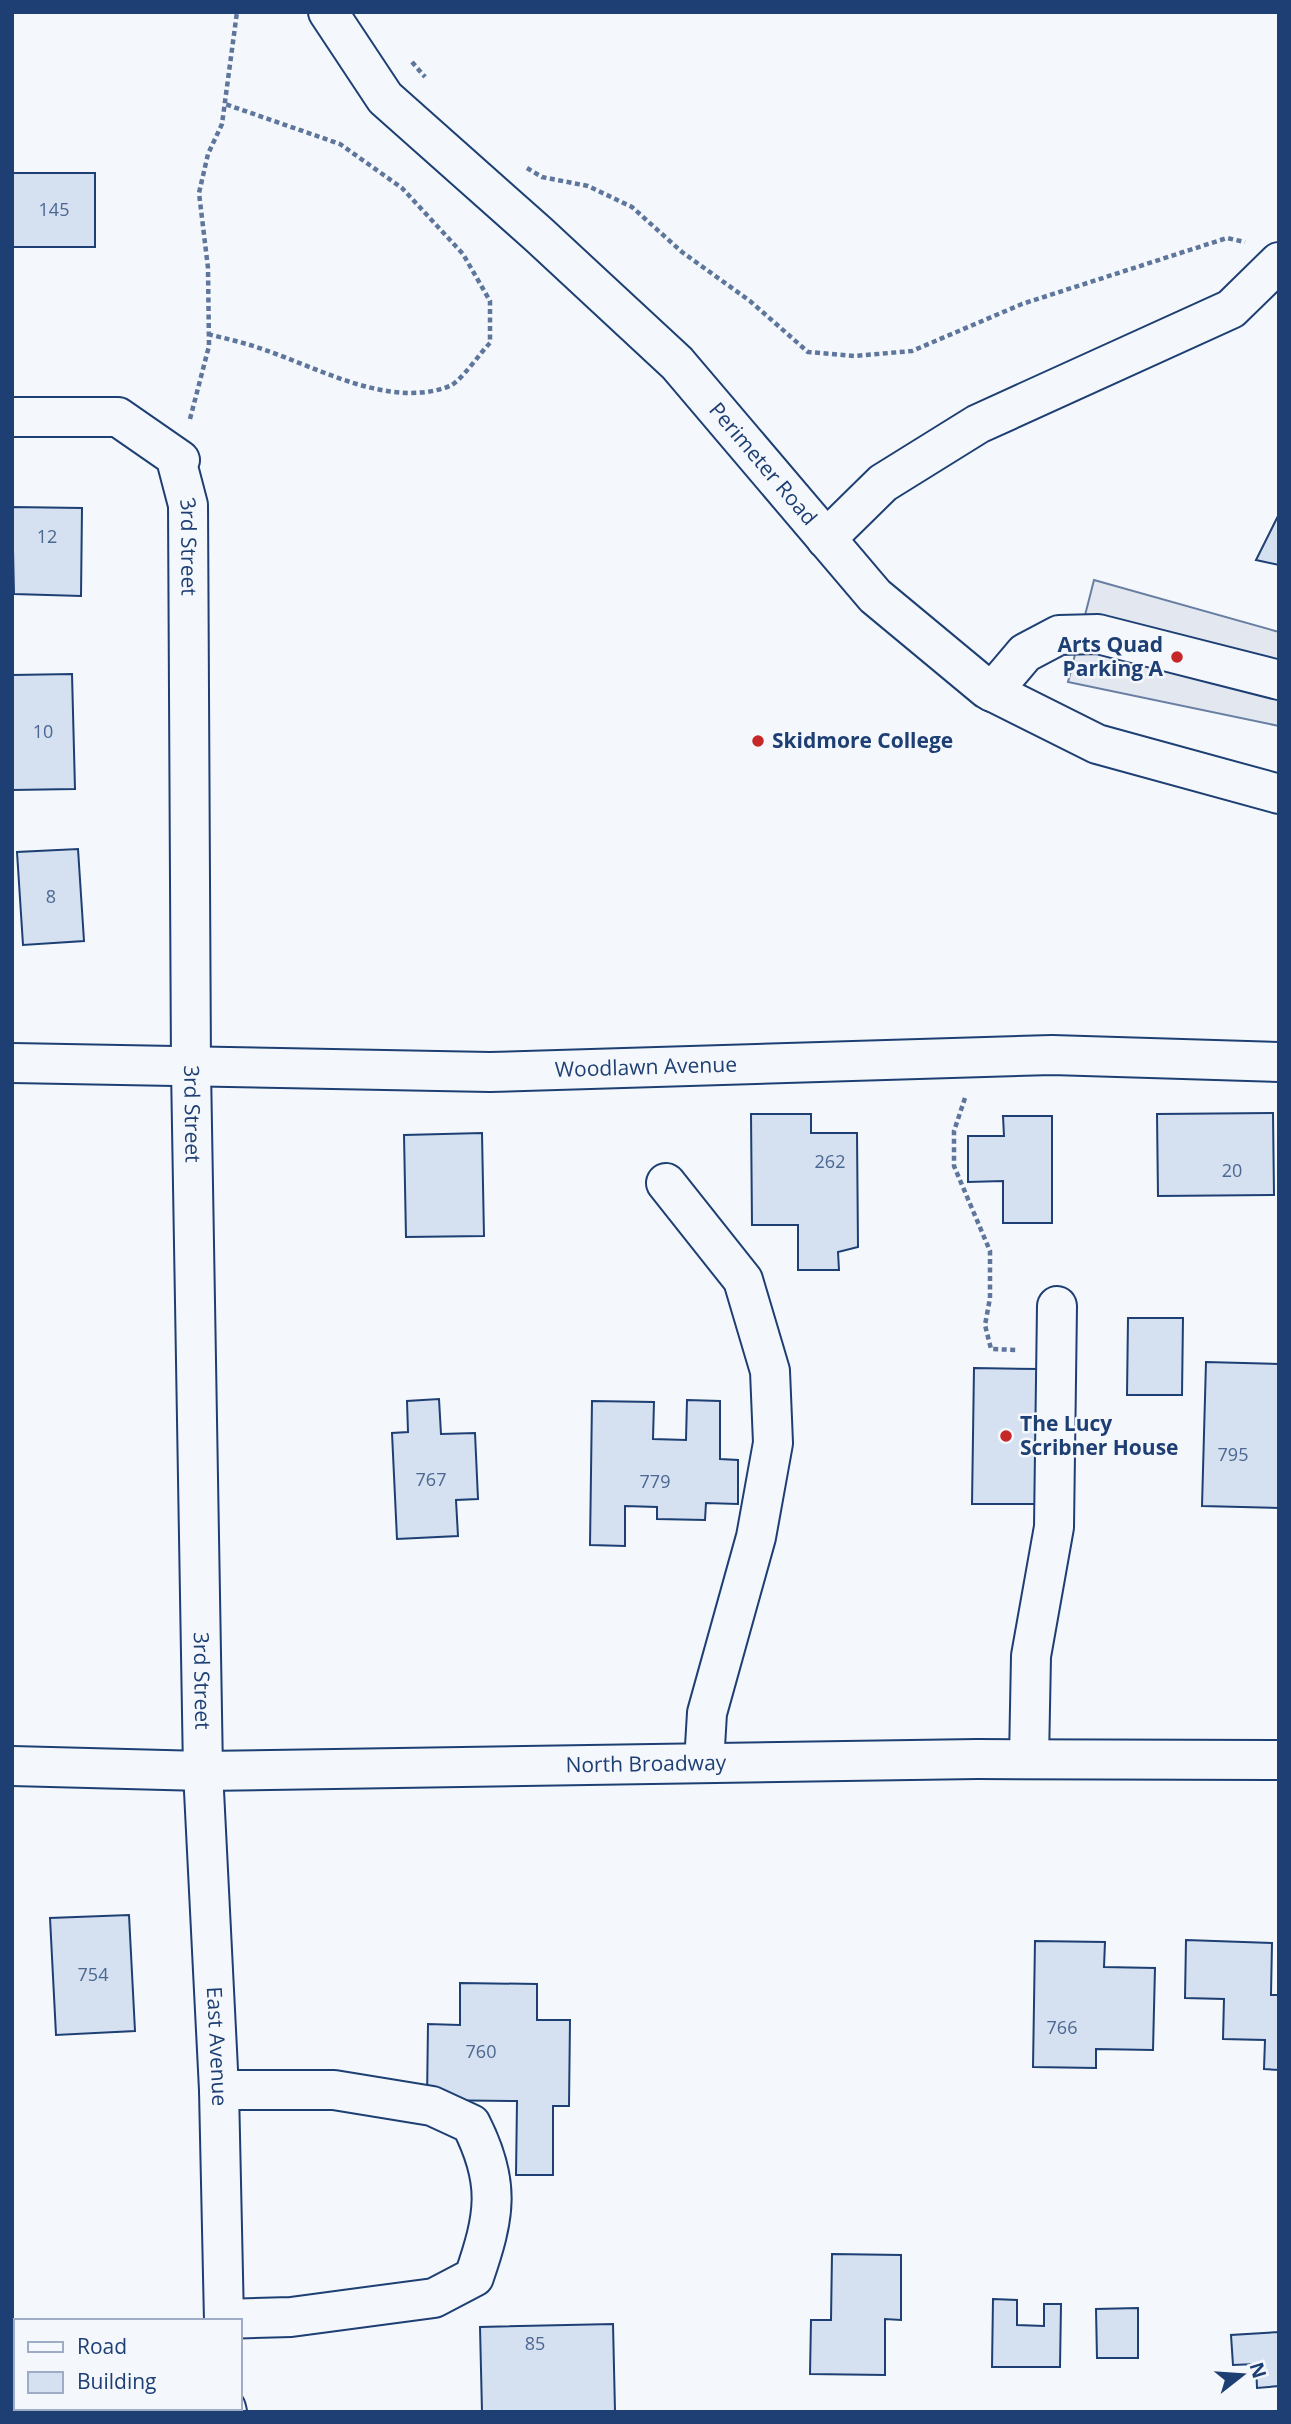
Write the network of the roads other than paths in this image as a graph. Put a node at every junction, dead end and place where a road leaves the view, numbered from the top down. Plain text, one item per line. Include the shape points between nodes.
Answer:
1 (328, 12) edge
2 (1278, 262) edge
3 (12, 417) edge
4 (826, 538) junction
5 (1279, 680) edge
6 (992, 692) junction
7 (1279, 794) edge
8 (1279, 1062) edge
9 (12, 1063) edge
10 (191, 1068) junction
11 (666, 1183) dead end
12 (1057, 1306) dead end
13 (1029, 1759) junction
14 (1279, 1760) edge
15 (704, 1763) junction
16 (12, 1766) edge
17 (203, 1771) junction
18 (219, 2090) junction
19 (224, 2319) edge
20 (242, 2319) edge

1 - 4 street, Perimeter Road via 385,98 677,363
2 - 4 street via 1231,309 978,424 883,483
3 - 10 street, 3rd Street via 118,417 180,460 188,505
4 - 6 street, Perimeter Road via 875,596
5 - 6 street via 1098,634 1059,635 1025,653
6 - 7 street, Perimeter Road via 1097,744
8 - 10 street, Woodlawn Avenue via 1052,1055 490,1072
9 - 10 street, Woodlawn Avenue
10 - 17 street, 3rd Street
11 - 15 street via 743,1280 769,1371 772,1443 757,1537 707,1713
12 - 13 street via 1054,1527 1031,1656
13 - 14 street, North Broadway
13 - 15 street, North Broadway
15 - 17 street, North Broadway
16 - 17 street, North Broadway
17 - 18 street, East Avenue
18 - 19 street, East Avenue
18 - 20 street via 334,2090 432,2106 471,2124 489,2166 493,2201 488,2238 474,2277 434,2298

